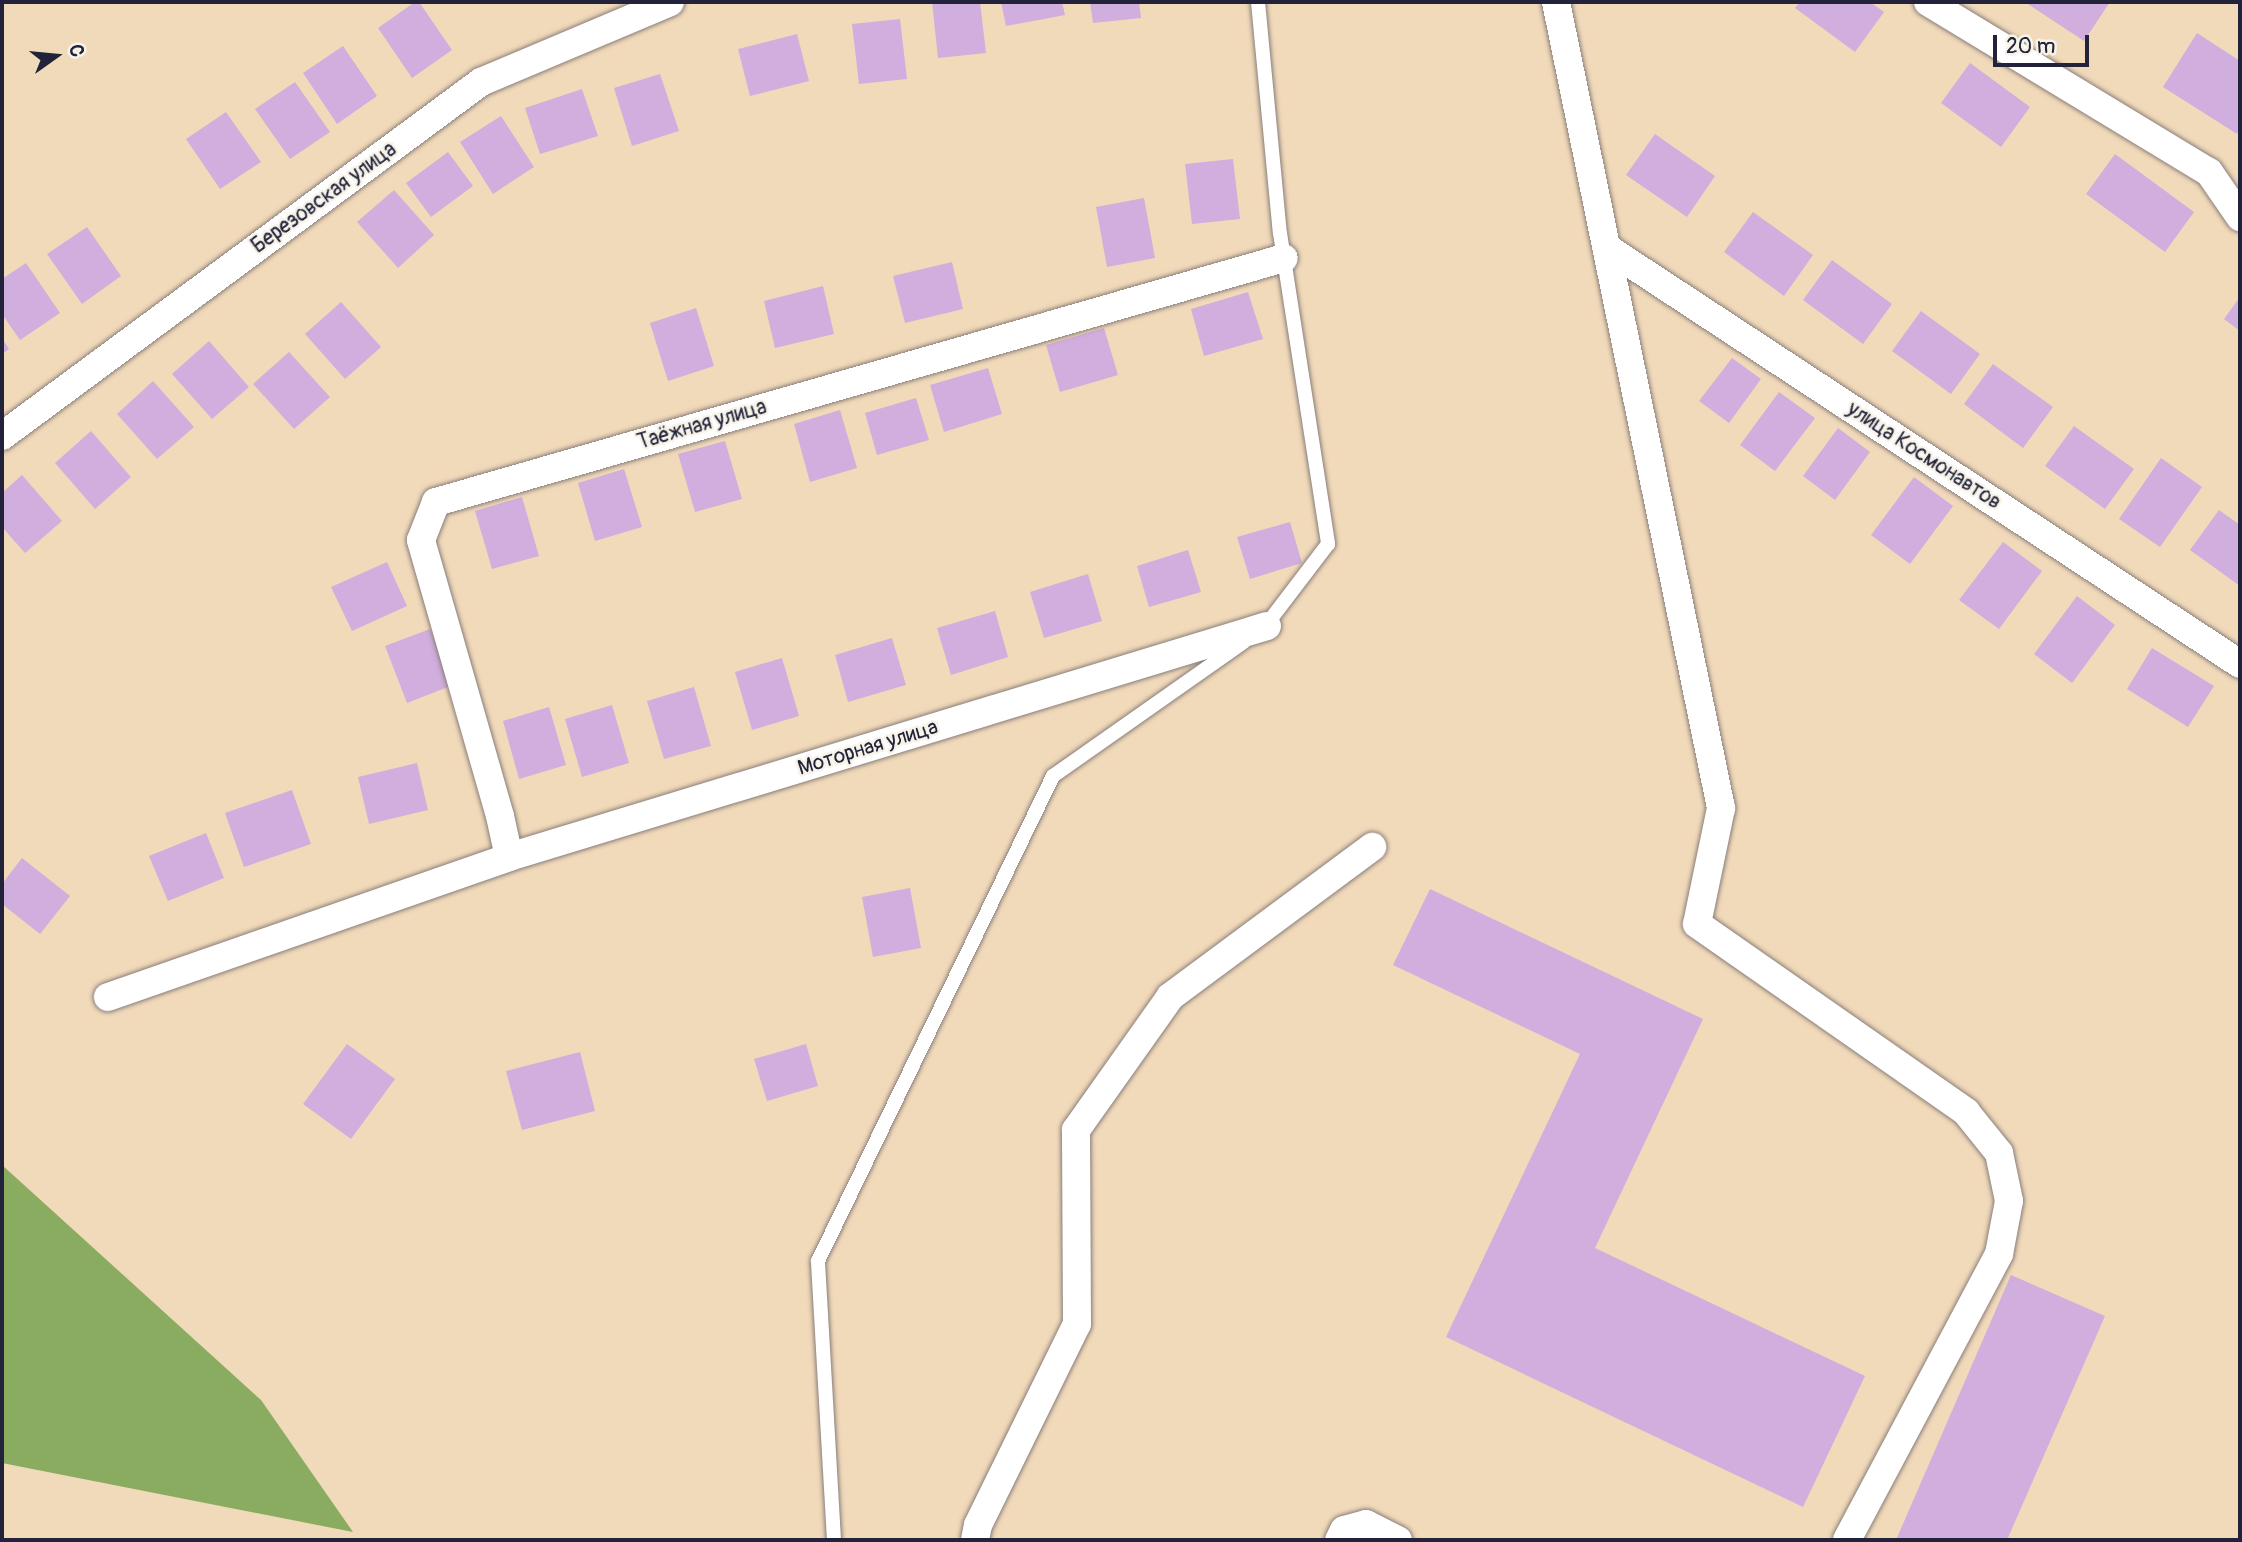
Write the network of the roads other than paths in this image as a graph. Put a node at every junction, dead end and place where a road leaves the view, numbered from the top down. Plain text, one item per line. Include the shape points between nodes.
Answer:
1 (670, 2) edge
2 (1258, 2) edge
3 (1556, 2) edge
4 (1928, 2) edge
5 (2240, 217) edge
6 (1607, 248) junction
7 (1284, 258) junction
8 (2, 436) edge
9 (1267, 626) junction
10 (2240, 664) edge
11 (1373, 847) dead end
12 (509, 857) junction
13 (108, 997) dead end
14 (834, 1540) edge
15 (975, 1540) edge
16 (1339, 1540) edge
17 (1398, 1540) edge
18 (1847, 1540) edge

1 - 8 street, Березовская улица via 481,82
2 - 7 lane
3 - 6 street
4 - 5 street via 2209,172
6 - 10 street, улица Космонавтов
6 - 18 street via 1721,808 1697,924 1966,1112 1999,1153 2009,1201 1999,1254
7 - 9 lane via 1328,544
7 - 12 street, Таёжная улица via 436,502 421,540
9 - 12 street, Моторная улица
9 - 14 lane via 1053,776 818,1261
11 - 15 street via 1170,997 1076,1130 1077,1324 978,1525
12 - 13 street, Моторная улица
16 - 17 street via 1344,1530 1366,1524

